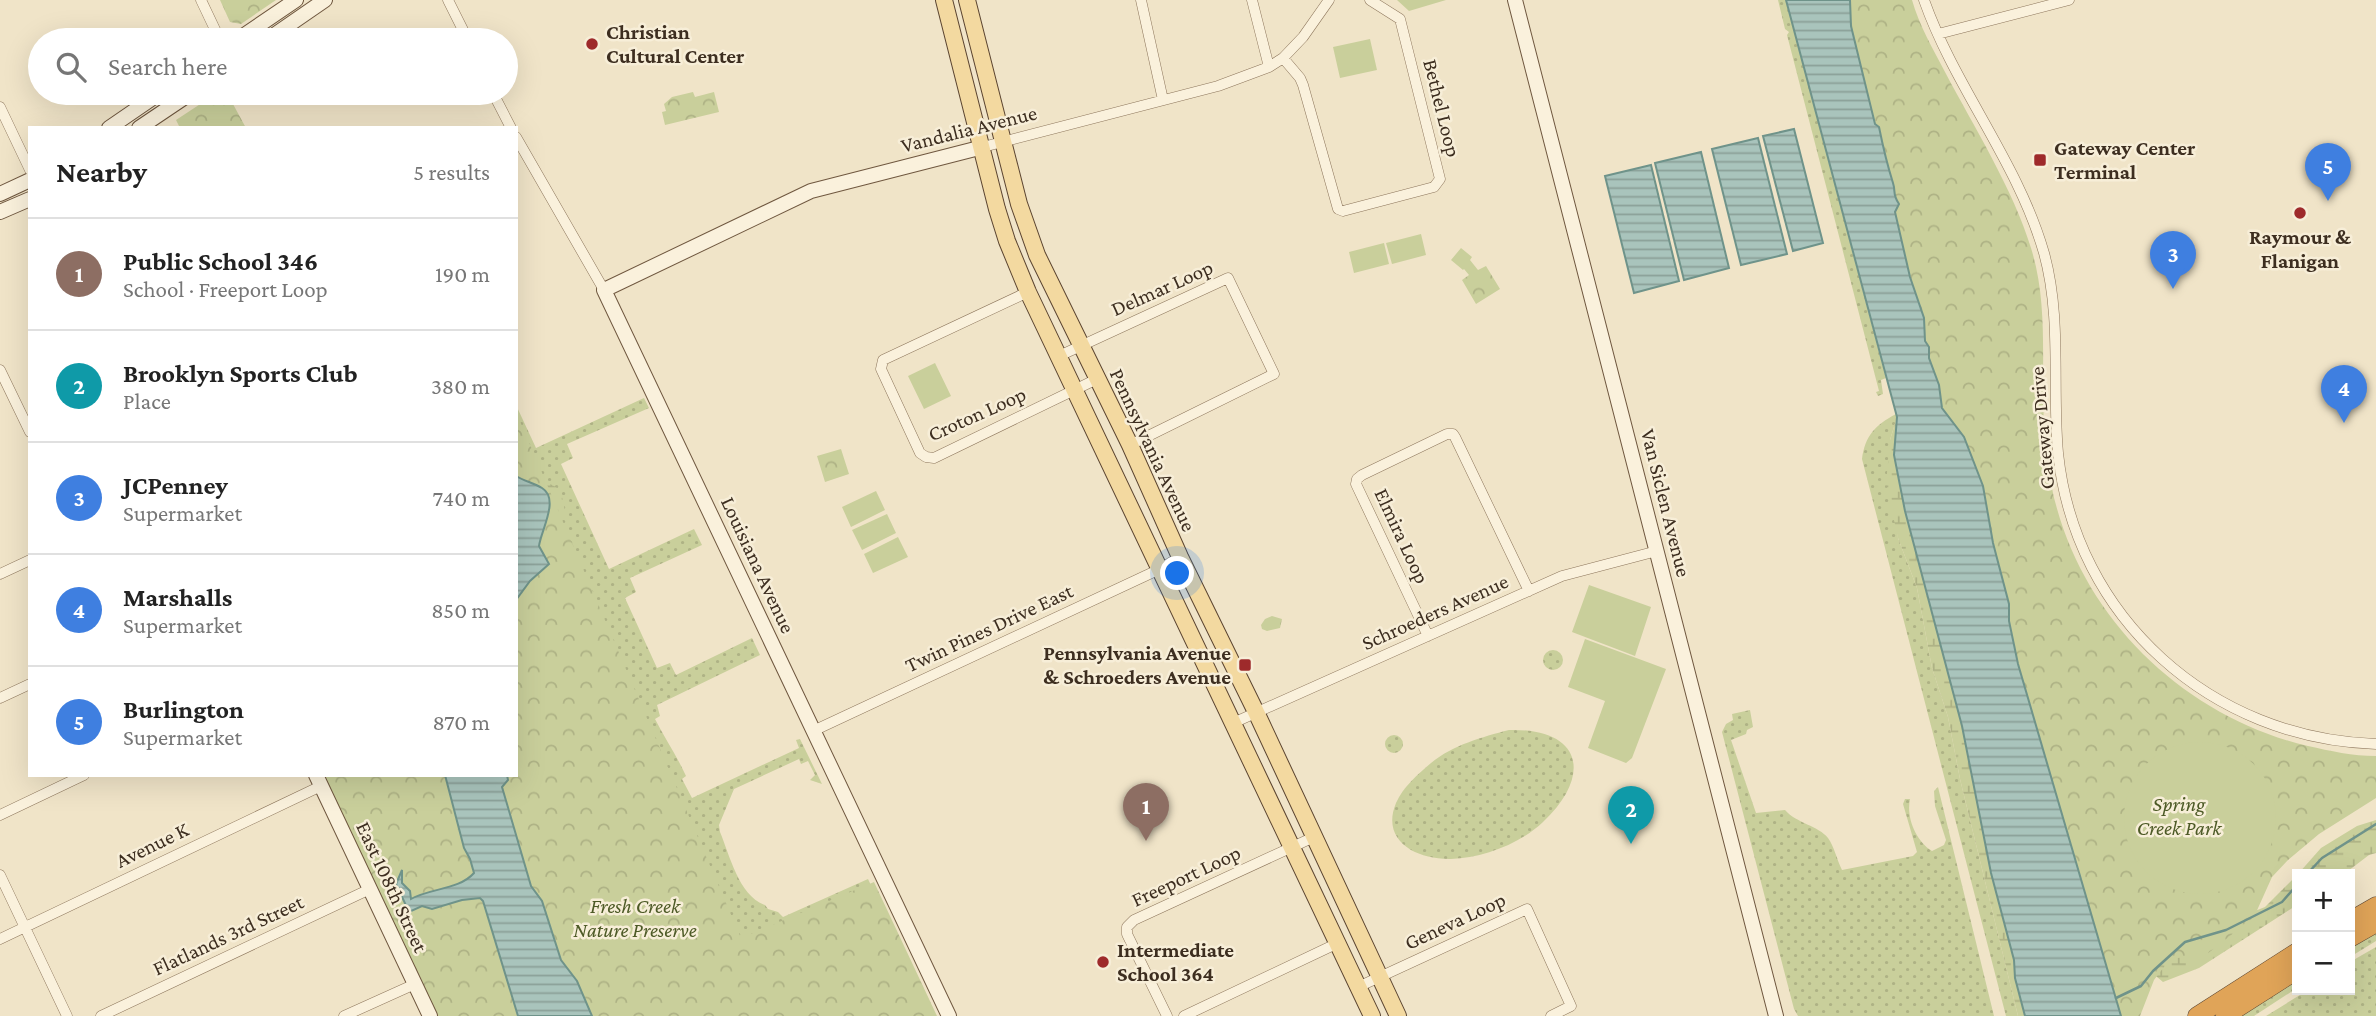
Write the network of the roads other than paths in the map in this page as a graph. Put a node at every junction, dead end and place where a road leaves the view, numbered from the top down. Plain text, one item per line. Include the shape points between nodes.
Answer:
1 (201, 0) edge
2 (296, 0) edge
3 (325, 0) edge
4 (448, 0) edge
5 (944, 0) edge
6 (967, 0) edge
7 (1141, 0) edge
8 (1251, 0) edge
9 (1329, 0) edge
10 (1370, 0) edge
11 (1515, 0) edge
12 (1924, 0) edge
13 (2069, 0) edge
14 (2056, 2) edge
15 (214, 28) edge
16 (255, 28) edge
17 (284, 28) edge
18 (461, 28) edge
19 (1938, 34) junction
20 (1283, 58) junction
21 (1269, 67) junction
22 (1163, 100) junction
23 (143, 105) edge
24 (173, 105) edge
25 (499, 105) edge
26 (0, 107) edge
27 (112, 126) edge
28 (142, 126) edge
29 (510, 126) edge
30 (518, 141) edge
31 (1003, 143) junction
32 (983, 147) junction
33 (28, 166) edge
34 (28, 181) edge
35 (0, 194) edge
36 (28, 200) edge
37 (0, 212) edge
38 (604, 290) junction
39 (1028, 292) junction
40 (1080, 346) junction
41 (1059, 356) junction
42 (0, 370) edge
43 (1097, 379) junction
44 (1076, 390) junction
45 (28, 428) edge
46 (1130, 445) junction
47 (1657, 551) junction
48 (1180, 557) junction
49 (28, 562) edge
50 (1160, 569) junction
51 (0, 575) edge
52 (1529, 592) junction
53 (1428, 636) junction
54 (28, 685) edge
55 (0, 698) edge
56 (1256, 712) junction
57 (1233, 723) junction
58 (813, 732) junction
59 (2376, 744) edge
60 (80, 777) edge
61 (319, 780) edge
62 (0, 816) edge
63 (1314, 837) junction
64 (1292, 848) junction
65 (0, 875) edge
66 (370, 890) junction
67 (2376, 906) edge
68 (2355, 918) edge
69 (2376, 923) edge
70 (25, 928) junction
71 (2355, 935) edge
72 (0, 939) edge
73 (1338, 943) junction
74 (2292, 955) edge
75 (2292, 973) edge
76 (1380, 977) junction
77 (415, 984) junction
78 (1358, 987) junction
79 (67, 1016) edge
80 (101, 1016) edge
81 (344, 1016) edge
82 (430, 1016) edge
83 (949, 1016) edge
84 (1167, 1016) edge
85 (1184, 1016) edge
86 (1372, 1016) edge
87 (1398, 1016) edge
88 (1551, 1016) edge
89 (1776, 1016) edge
90 (2197, 1016) edge
91 (2225, 1016) edge

1 - 15 street
2 - 16 street
3 - 17 street
4 - 18 street
5 - 32 main road
6 - 31 main road, Pennsylvania Avenue
7 - 22 street
8 - 21 street
9 - 20 street, Vandalia Avenue
10 - 20 street, Bethel Loop via 1400,19 1440,179 1434,187 1338,209 1303,85
11 - 47 street, Van Siclen Avenue
12 - 19 street, Gateway Drive
13 - 14 street
14 - 19 street
19 - 59 street, Gateway Drive via 2023,194 2042,247 2054,312 2061,470 2075,529 2108,593 2133,629 2162,658 2228,706 2297,733
20 - 21 street, Vandalia Avenue
21 - 22 street, Vandalia Avenue
22 - 31 street, Vandalia Avenue
23 - 27 street
24 - 28 street
25 - 29 street
26 - 33 street
30 - 38 street, Louisiana Avenue
31 - 32 street, Vandalia Avenue
31 - 40 main road, Pennsylvania Avenue via 1028,231
32 - 38 street, Vandalia Avenue via 810,192
32 - 39 main road via 1007,241
34 - 35 street
36 - 37 street
38 - 58 street, Louisiana Avenue
39 - 41 main road
39 - 44 street, Croton Loop via 883,360 881,369 920,453 934,458
40 - 41 street, Delmar Loop
40 - 43 main road, Pennsylvania Avenue
40 - 46 street, Delmar Loop via 1228,278 1274,374
41 - 44 main road
42 - 45 street
43 - 44 street, Croton Loop
43 - 46 main road, Pennsylvania Avenue
44 - 50 main road
46 - 48 main road, Pennsylvania Avenue
47 - 52 street, Schroeders Avenue via 1562,576
47 - 89 street, Van Siclen Avenue
48 - 50 street, Twin Pines Drive East
48 - 56 main road, Pennsylvania Avenue
49 - 51 street
50 - 57 main road
50 - 58 street, Twin Pines Drive East
52 - 53 street, Schroeders Avenue
52 - 53 street, Elmira Loop via 1453,434 1447,434 1362,475 1356,484
53 - 56 street, Schroeders Avenue
54 - 55 street
56 - 57 street, Schroeders Avenue
56 - 63 main road, Pennsylvania Avenue
57 - 64 main road
58 - 83 street, Louisiana Avenue
60 - 62 street
61 - 66 street, East 108th Street
61 - 70 street, Avenue K
63 - 64 street, Freeport Loop
63 - 76 main road, Pennsylvania Avenue
64 - 73 main road
64 - 84 street, Freeport Loop via 1134,920 1128,927 1127,934
65 - 70 street
66 - 77 street, East 108th Street
66 - 80 street, Flatlands 3rd Street
67 - 68 highway
69 - 71 highway
70 - 72 street, Avenue K
70 - 79 street
73 - 78 main road
73 - 85 street
74 - 90 highway
75 - 91 highway
76 - 78 street, Geneva Loop
76 - 87 main road, Pennsylvania Avenue
76 - 88 street, Geneva Loop via 1527,909 1571,1006
77 - 81 street
77 - 82 street, East 108th Street
78 - 86 main road

